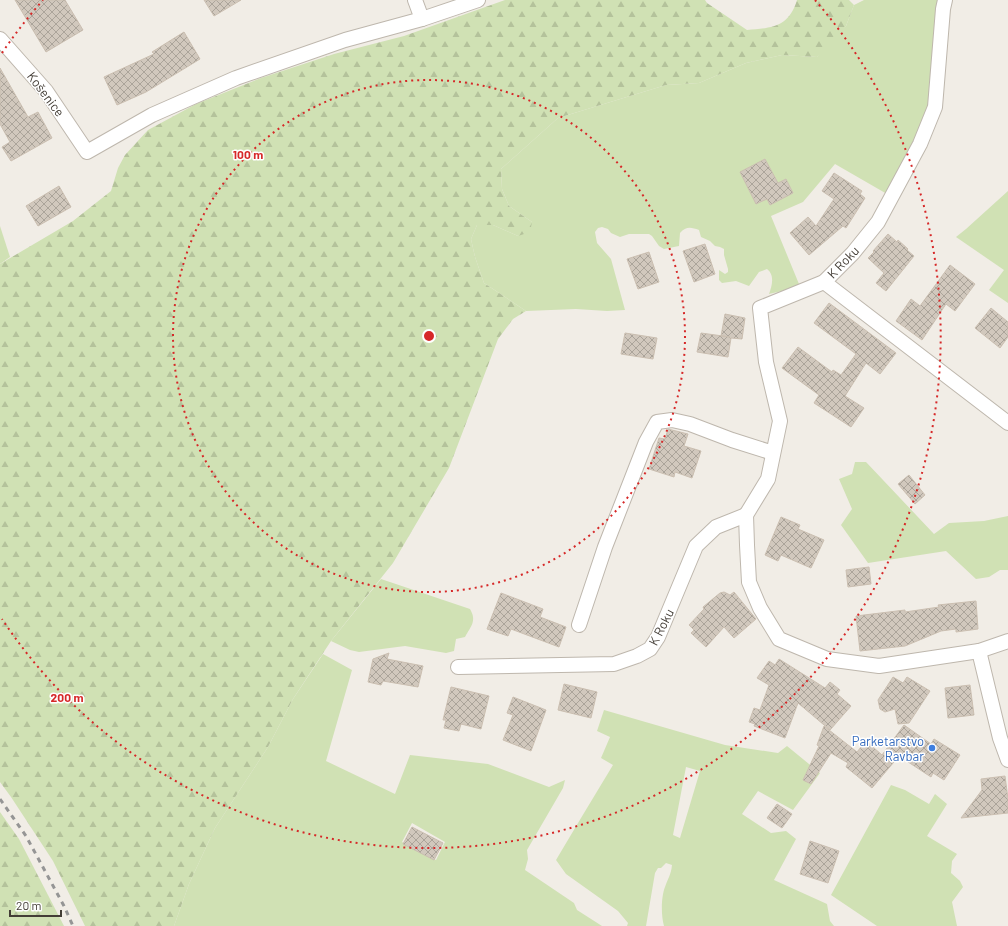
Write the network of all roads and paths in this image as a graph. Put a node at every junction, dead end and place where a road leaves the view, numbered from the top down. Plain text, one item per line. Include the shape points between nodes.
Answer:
1 (415, 0) edge
2 (478, 0) edge
3 (945, 0) edge
4 (422, 19) junction
5 (0, 39) edge
6 (824, 282) junction
7 (1008, 423) edge
8 (773, 453) junction
9 (746, 515) junction
10 (579, 625) dead end
11 (1008, 641) edge
12 (979, 651) junction
13 (458, 666) dead end
14 (1008, 760) edge

1 - 4 street
2 - 4 street
3 - 6 street, K Roku via 935,107 920,144 878,222 853,253
4 - 5 street, Košenice via 345,40 236,78 152,115 87,152 46,91
6 - 7 street
6 - 8 street, K Roku via 760,308 766,362 780,421
8 - 9 street, K Roku via 768,478
8 - 10 street via 690,424 672,420 657,422 646,442
9 - 12 street via 749,582 760,608 779,639 826,659 879,666
9 - 13 street, K Roku via 716,527 696,546 658,636 650,649 637,656 614,664
11 - 12 street
12 - 14 street via 1000,738

